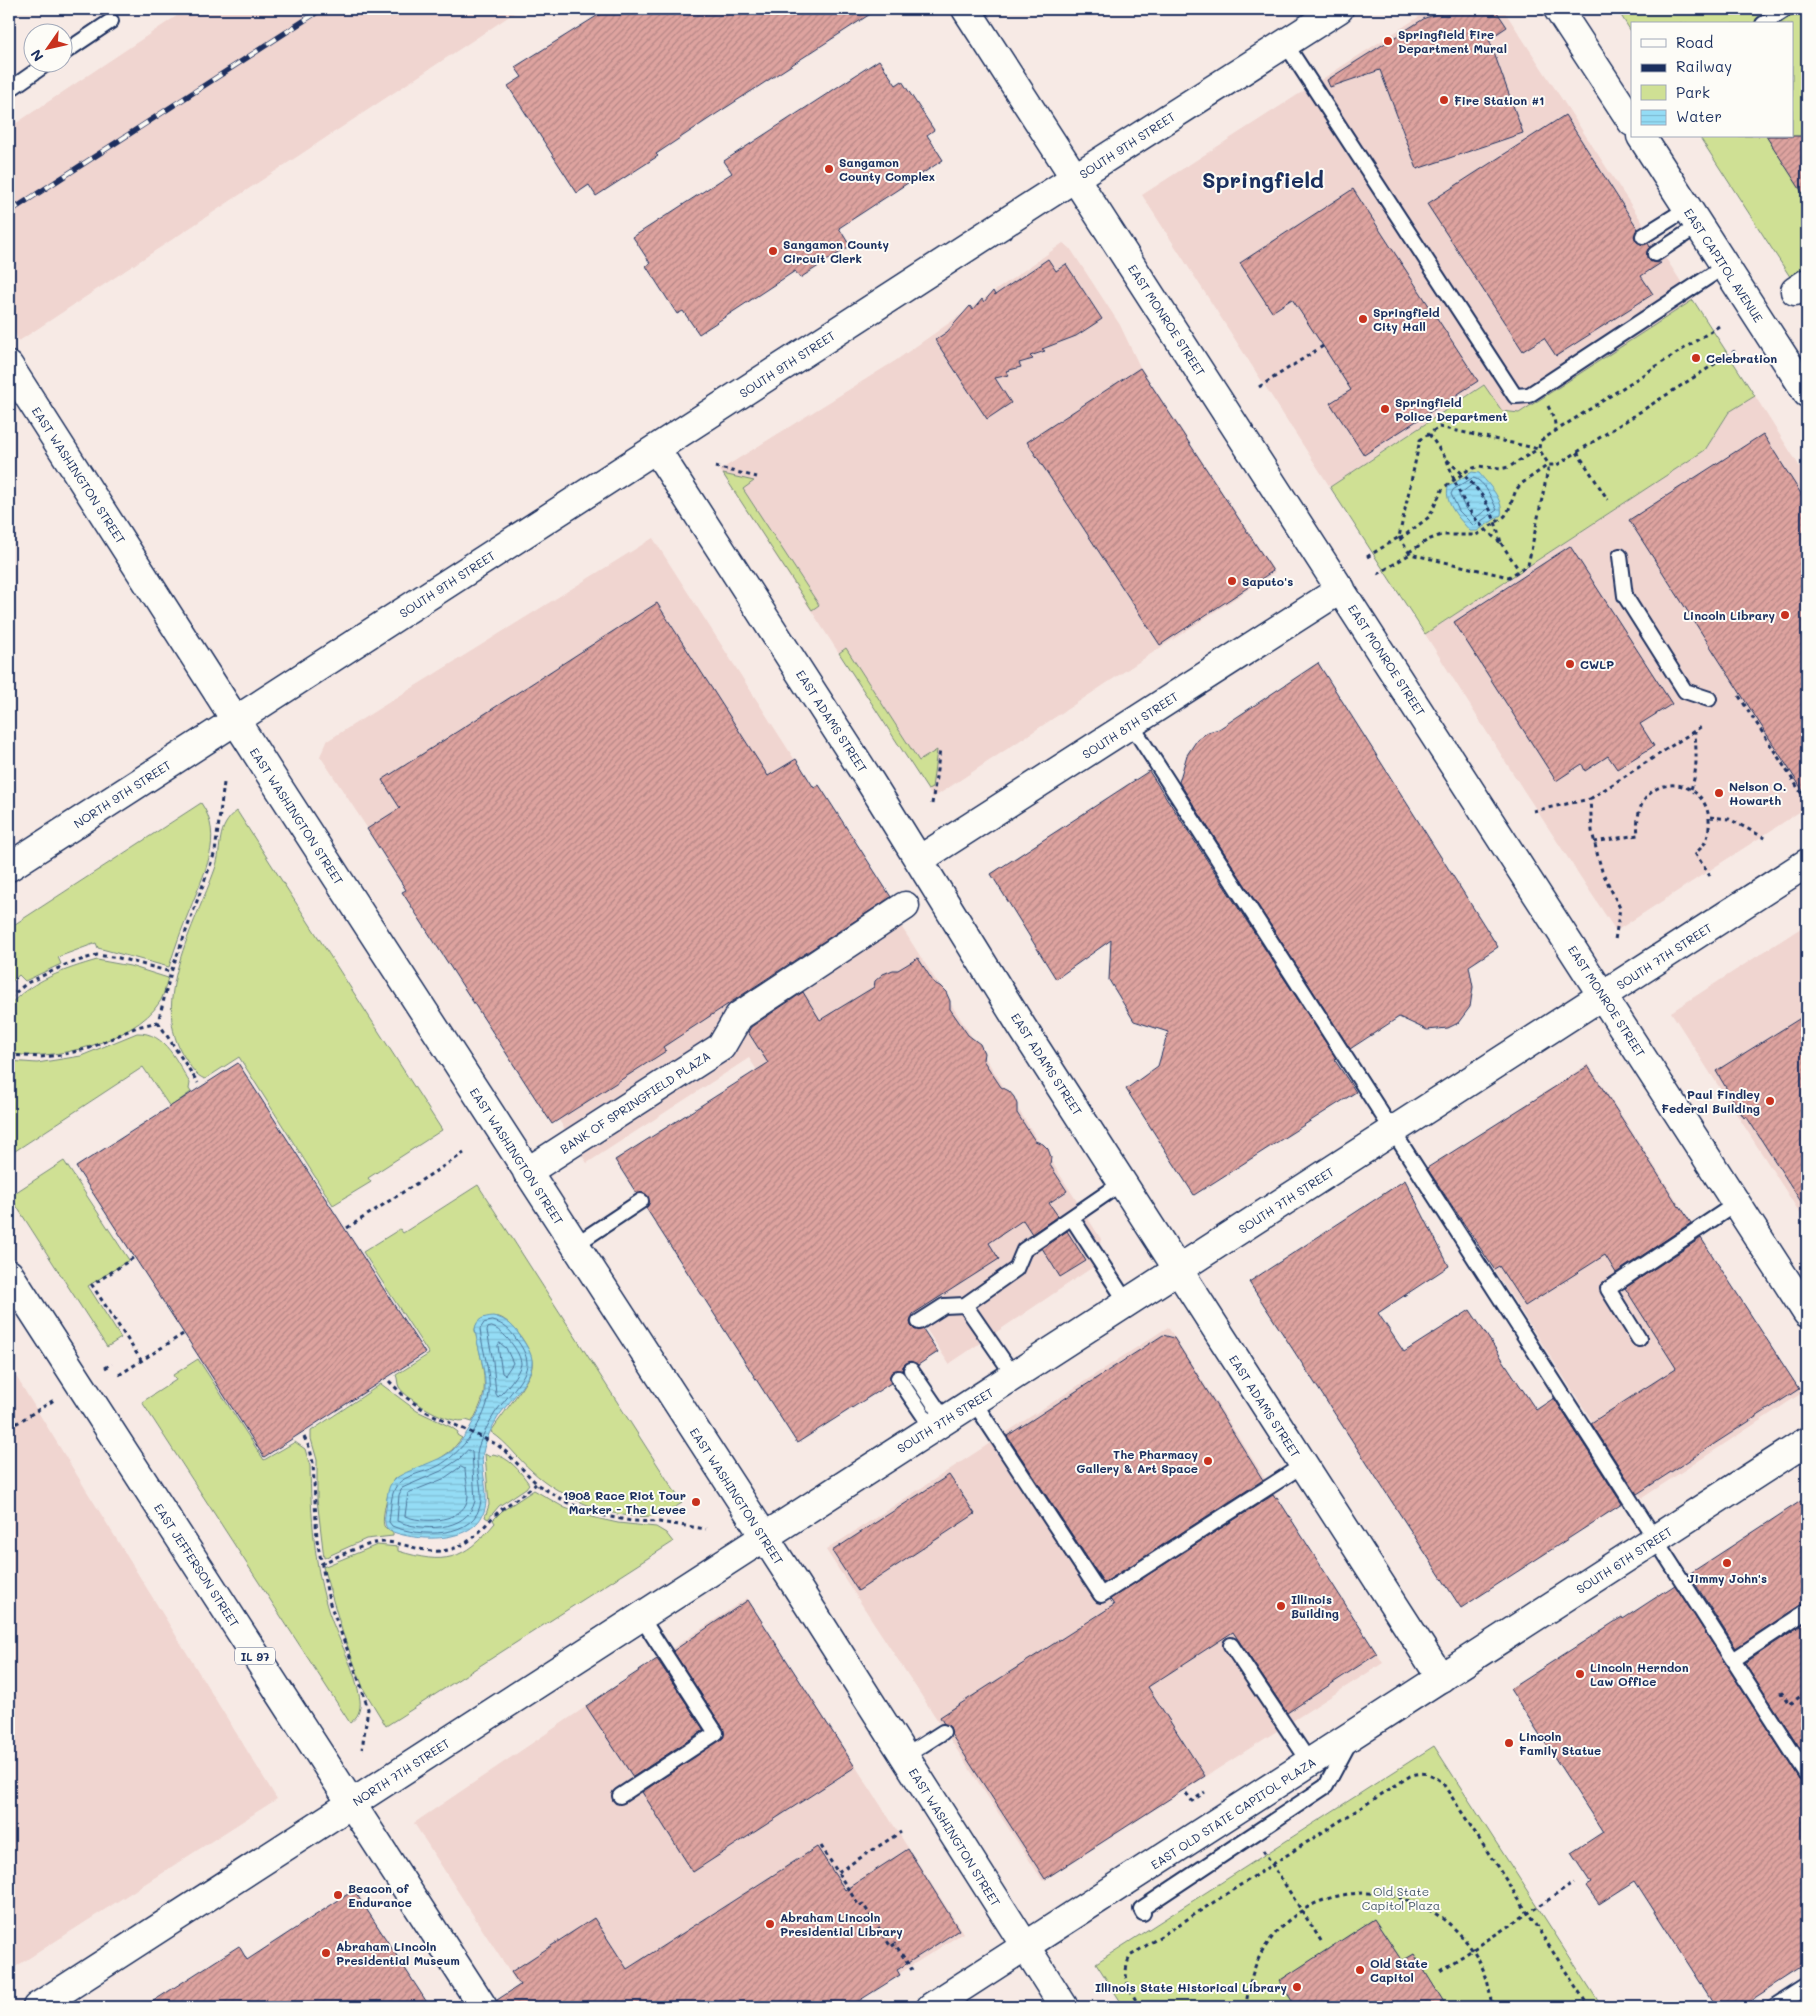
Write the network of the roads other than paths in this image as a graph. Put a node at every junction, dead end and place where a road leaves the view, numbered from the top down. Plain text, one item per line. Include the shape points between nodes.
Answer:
1 (966, 9) edge
2 (1339, 9) edge
3 (1558, 9) edge
4 (1786, 9) edge
5 (111, 21) dead end
6 (1766, 22) edge
7 (1285, 43) junction
8 (72, 47) edge
9 (35, 72) edge
10 (9, 90) edge
11 (1630, 115) edge
12 (1643, 138) edge
13 (1074, 179) junction
14 (1693, 216) junction
15 (1643, 236) dead end
16 (1655, 254) dead end
17 (1725, 266) junction
18 (9, 366) edge
19 (1807, 393) edge
20 (656, 449) junction
21 (1620, 556) dead end
22 (1341, 589) junction
23 (1709, 699) dead end
24 (235, 720) junction
25 (1132, 724) junction
26 (919, 860) junction
27 (1807, 863) edge
28 (9, 867) edge
29 (905, 906) dead end
30 (1604, 995) junction
31 (1394, 1131) junction
32 (527, 1172) junction
33 (1123, 1182) junction
34 (641, 1201) dead end
35 (1737, 1203) junction
36 (1072, 1218) junction
37 (575, 1245) junction
38 (1178, 1270) junction
39 (9, 1274) edge
40 (1127, 1303) junction
41 (965, 1305) junction
42 (1807, 1313) edge
43 (919, 1322) dead end
44 (1639, 1338) dead end
45 (911, 1370) dead end
46 (1014, 1376) junction
47 (898, 1378) dead end
48 (974, 1402) junction
49 (938, 1424) junction
50 (1807, 1441) edge
51 (1303, 1465) junction
52 (764, 1537) junction
53 (1656, 1539) junction
54 (1807, 1611) edge
55 (641, 1616) junction
56 (1231, 1645) dead end
57 (1733, 1660) junction
58 (1441, 1678) junction
59 (943, 1732) dead end
60 (1353, 1735) junction
61 (904, 1758) junction
62 (1310, 1763) junction
63 (1807, 1775) edge
64 (620, 1796) dead end
65 (351, 1804) junction
66 (1143, 1913) dead end
67 (1024, 1947) junction
68 (1807, 1987) edge
69 (38, 2007) edge
70 (483, 2007) edge
71 (931, 2007) edge
72 (1064, 2007) edge
73 (1776, 2007) edge

1 - 13 street, EAST MONROE STREET
2 - 7 street, SOUTH 9TH STREET
3 - 11 street
4 - 6 lane
5 - 8 lane
7 - 13 street, SOUTH 9TH STREET
7 - 17 lane via 1515,396 1529,395
9 - 10 lane
12 - 14 street, EAST CAPITOL AVENUE
13 - 20 street, SOUTH 9TH STREET
13 - 22 street, EAST MONROE STREET
14 - 15 lane
14 - 16 lane
14 - 17 street, EAST CAPITOL AVENUE
17 - 19 street, EAST CAPITOL AVENUE
18 - 24 street, EAST WASHINGTON STREET
20 - 24 street, SOUTH 9TH STREET
20 - 26 street, EAST ADAMS STREET
21 - 23 lane via 1625,596 1685,691
22 - 25 street, SOUTH 8TH STREET
22 - 30 street, EAST MONROE STREET
24 - 28 street, NORTH 9TH STREET
24 - 32 street, EAST WASHINGTON STREET
25 - 26 street, SOUTH 8TH STREET
25 - 31 lane
26 - 33 street, EAST ADAMS STREET
27 - 30 street, SOUTH 7TH STREET
29 - 32 street, BANK OF SPRINGFIELD PLAZA via 739,1016 721,1047
30 - 31 street, SOUTH 7TH STREET
30 - 35 street, EAST MONROE STREET
31 - 38 street, SOUTH 7TH STREET
31 - 53 lane
32 - 37 street, EAST WASHINGTON STREET
33 - 36 lane
33 - 38 street, EAST ADAMS STREET
34 - 37 lane
35 - 42 street, EAST MONROE STREET
35 - 44 lane via 1608,1289
36 - 40 lane
36 - 41 lane via 1024,1250 1016,1269
37 - 52 street, EAST WASHINGTON STREET
38 - 40 street, SOUTH 7TH STREET
38 - 51 street, EAST ADAMS STREET
39 - 65 street, EAST JEFFERSON STREET / IL 97
40 - 46 street, SOUTH 7TH STREET
41 - 43 lane via 944,1306
41 - 46 lane
45 - 49 lane
46 - 48 street, SOUTH 7TH STREET
47 - 49 lane
48 - 49 street, SOUTH 7TH STREET
48 - 51 lane via 1101,1595
49 - 52 street, SOUTH 7TH STREET
50 - 53 street, SOUTH 6TH STREET
51 - 58 street, EAST ADAMS STREET
52 - 55 street, NORTH 7TH STREET
52 - 61 street, EAST WASHINGTON STREET
53 - 57 lane
53 - 58 street, SOUTH 6TH STREET
54 - 57 lane
55 - 64 lane via 716,1733
55 - 65 street, NORTH 7TH STREET
56 - 62 lane
57 - 63 lane
58 - 60 street, EAST OLD STATE CAPITOL PLAZA
59 - 61 lane
60 - 62 street, EAST OLD STATE CAPITOL PLAZA
60 - 66 lane via 1326,1786 1140,1909
61 - 67 street, EAST WASHINGTON STREET
62 - 67 street, EAST OLD STATE CAPITOL PLAZA
65 - 69 street, NORTH 7TH STREET
65 - 70 street, EAST JEFFERSON STREET / IL 97
67 - 71 street, EAST OLD STATE CAPITOL PLAZA
67 - 72 street, EAST WASHINGTON STREET
68 - 73 lane

